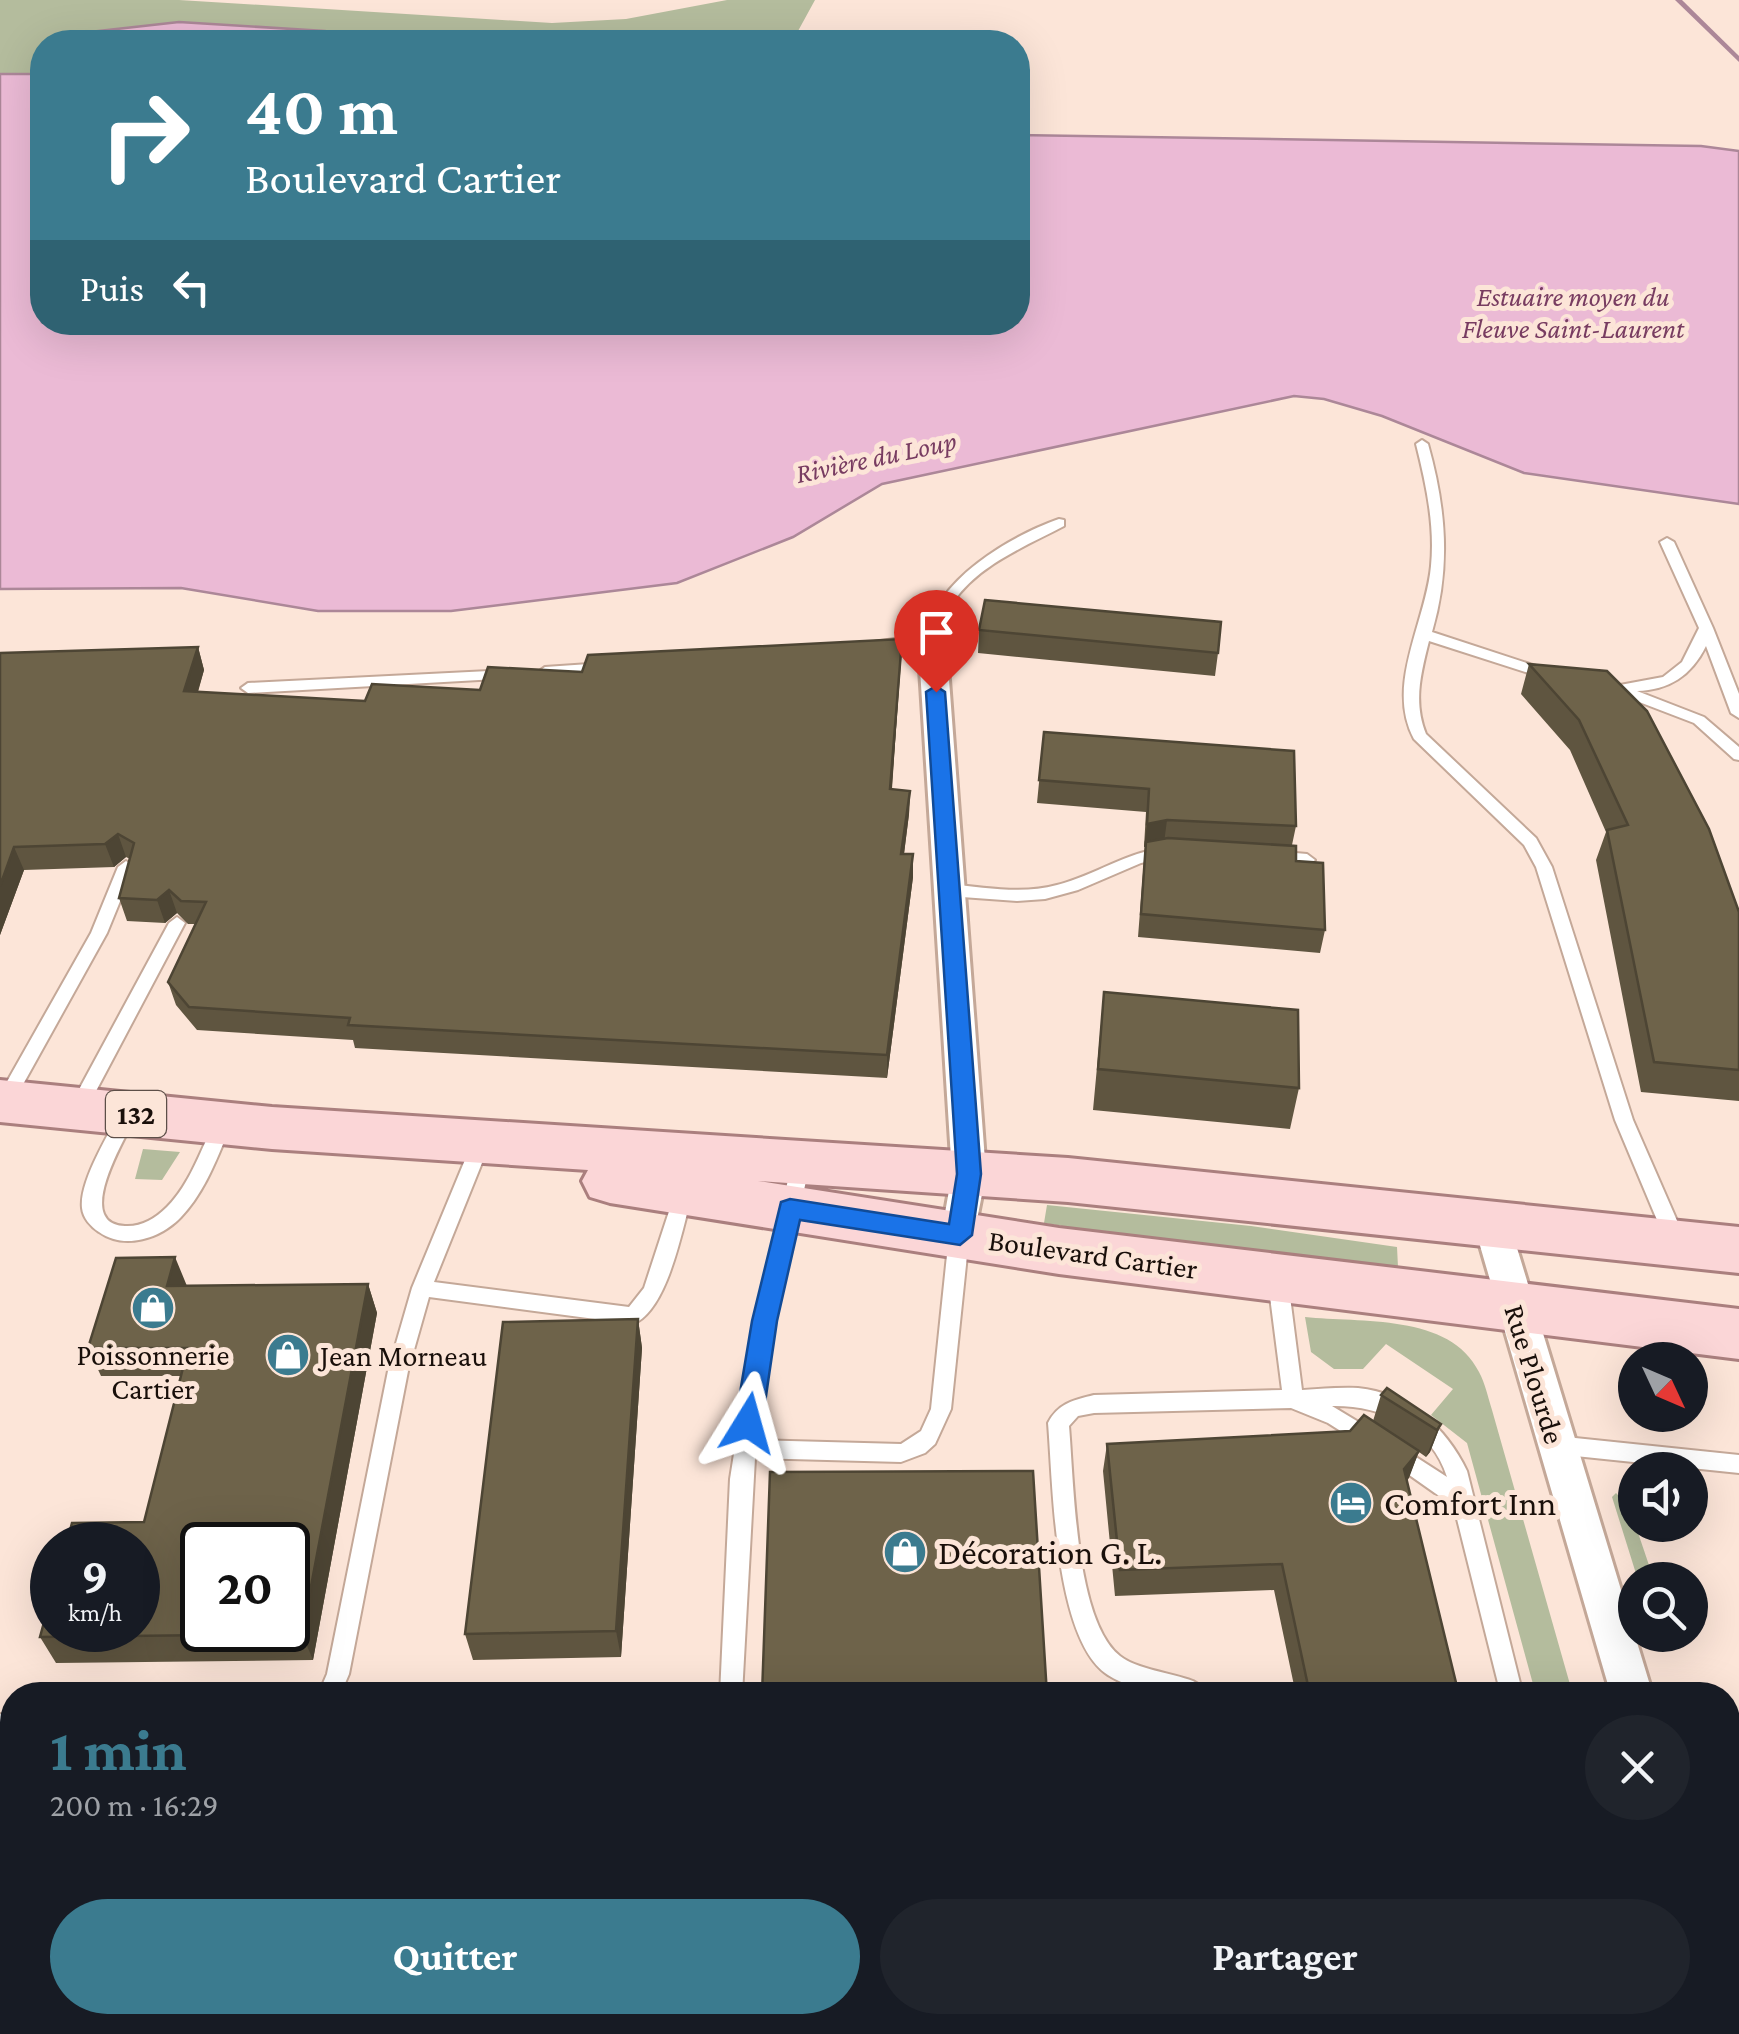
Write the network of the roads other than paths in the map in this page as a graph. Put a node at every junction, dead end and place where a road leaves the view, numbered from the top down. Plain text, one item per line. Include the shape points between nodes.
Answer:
1 (1422, 444) dead end
2 (1059, 523) dead end
3 (1667, 542) dead end
4 (1706, 628) junction
5 (1424, 634) junction
6 (933, 646) junction
7 (860, 647) edge
8 (620, 667) edge
9 (1568, 678) edge
10 (1588, 681) edge
11 (1607, 684) junction
12 (248, 688) dead end
13 (1739, 713) edge
14 (1739, 754) edge
15 (1192, 852) edge
16 (1257, 856) edge
17 (1308, 860) edge
18 (126, 867) edge
19 (948, 890) junction
20 (177, 924) edge
21 (2, 1101) edge
22 (103, 1111) junction
23 (248, 1126) junction
24 (478, 1151) junction
25 (688, 1174) junction
26 (969, 1174) junction
27 (795, 1186) junction
28 (1492, 1224) junction
29 (960, 1235) junction
30 (1677, 1244) junction
31 (1739, 1250) edge
32 (1278, 1279) junction
33 (422, 1288) junction
34 (1514, 1309) junction
35 (1739, 1334) edge
36 (1293, 1398) junction
37 (1556, 1445) junction
38 (745, 1450) junction
39 (1739, 1464) edge
40 (1466, 1508) junction
41 (335, 1682) edge
42 (732, 1682) edge
43 (1174, 1682) edge
44 (1509, 1682) edge
45 (1628, 1682) edge

1 - 5 lane via 1437,497 1441,560
2 - 6 lane via 955,588 938,609
3 - 4 lane
4 - 11 lane via 1696,657 1668,682 1642,688
4 - 13 lane
5 - 9 lane
5 - 30 lane via 1410,686 1410,718 1418,736 1530,842 1544,867 1624,1120
6 - 7 lane
6 - 19 street
8 - 12 lane
10 - 11 lane
11 - 14 lane via 1699,720
15 - 19 lane via 1131,858 1059,891
16 - 17 lane
18 - 21 lane via 99,933
19 - 26 street
20 - 22 lane
21 - 22 main road, Boulevard Cartier / 132
22 - 23 main road, Boulevard Cartier / 132
22 - 23 lane via 91,1199 96,1221 116,1234 150,1230 181,1208
23 - 24 main road, Boulevard Cartier / 132
24 - 25 main road, Boulevard Cartier / 132
24 - 33 lane
25 - 27 main road, Boulevard Cartier / 132
25 - 33 lane via 654,1292 633,1316
26 - 27 main road, Boulevard Cartier / 132
26 - 28 main road, Boulevard Cartier / 132
26 - 29 street
27 - 29 main road, Boulevard Cartier / 132
27 - 38 lane via 764,1321
28 - 30 main road, Boulevard Cartier / 132
28 - 34 street, Rue Plourde
29 - 32 main road, Boulevard Cartier / 132
29 - 38 lane via 941,1409 921,1447 901,1453
30 - 31 main road, Boulevard Cartier / 132
32 - 34 main road, Boulevard Cartier / 132
32 - 36 lane
33 - 41 lane via 398,1371
34 - 35 main road, Boulevard Cartier / 132
34 - 37 street, Rue Plourde
36 - 40 lane via 1432,1478
36 - 40 lane via 1358,1397 1399,1409 1447,1448
36 - 43 lane via 1094,1404 1072,1409 1058,1423 1090,1640 1117,1669
37 - 39 lane
37 - 45 street, Rue Plourde
38 - 42 lane
40 - 44 lane

